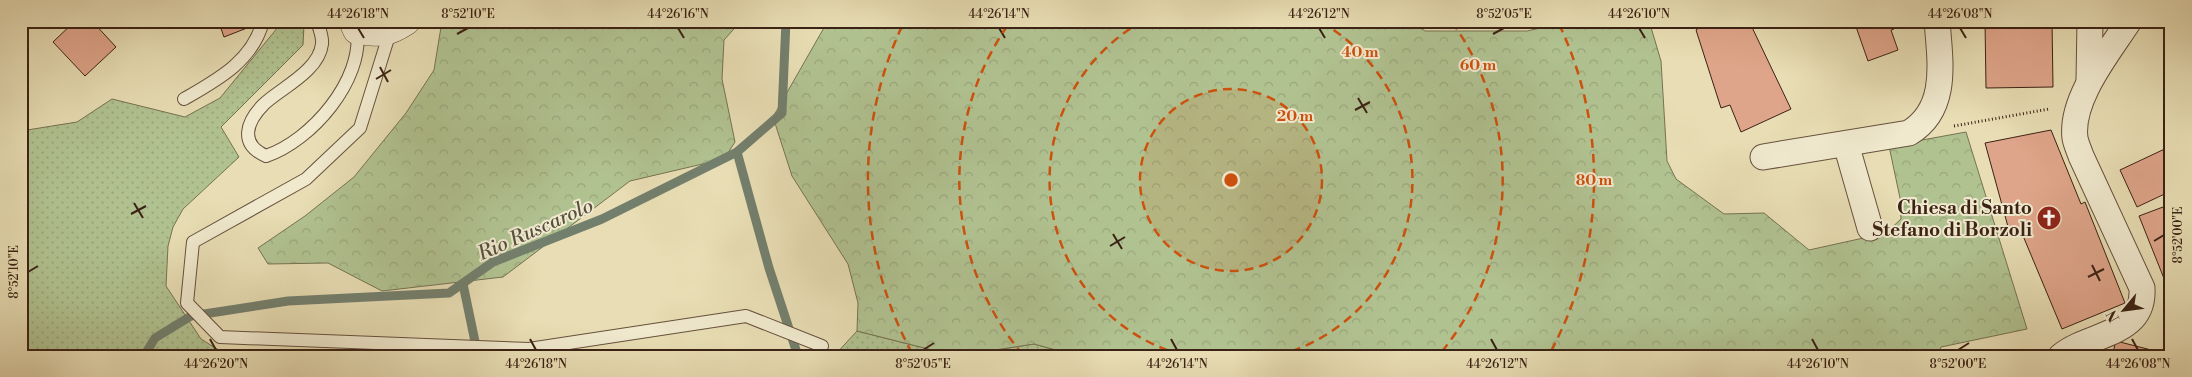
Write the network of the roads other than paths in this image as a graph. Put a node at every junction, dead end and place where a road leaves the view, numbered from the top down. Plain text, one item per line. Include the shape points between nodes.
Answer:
1 (263, 21) edge
2 (317, 21) edge
3 (1937, 21) edge
4 (2090, 21) edge
5 (2129, 21) edge
6 (355, 26) edge
7 (398, 27) edge
8 (2089, 80) junction
9 (184, 99) dead end
10 (1846, 144) junction
11 (1763, 157) dead end
12 (1870, 228) dead end
13 (822, 346) dead end
14 (2061, 356) edge

1 - 9 lane via 252,47 238,62 222,76
2 - 6 lane via 322,44 318,55 301,77 265,103 249,125 248,138 254,150 266,156 282,150 303,134 333,104 349,80 359,43
3 - 10 street via 1940,88 1928,117 1909,133
4 - 8 street
5 - 8 street
6 - 7 street
7 - 13 lane via 360,128 306,180 193,242 187,303 220,338 529,348 746,316
8 - 14 street via 2078,110 2075,137 2142,288 2143,302 2136,316 2118,329 2082,342
10 - 11 street
10 - 12 street

